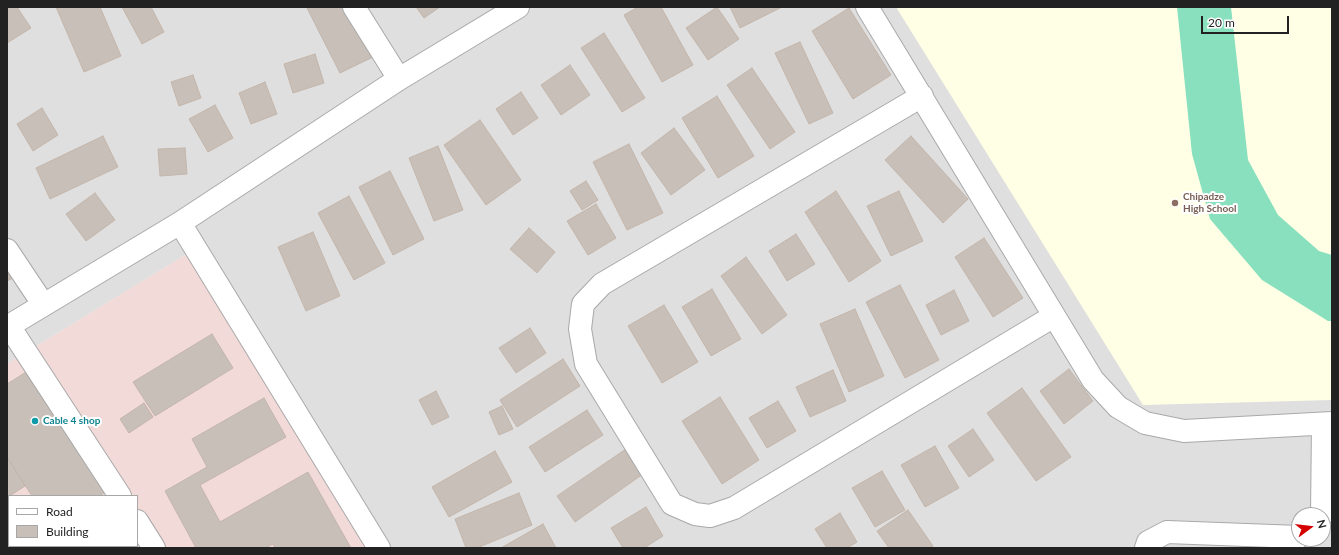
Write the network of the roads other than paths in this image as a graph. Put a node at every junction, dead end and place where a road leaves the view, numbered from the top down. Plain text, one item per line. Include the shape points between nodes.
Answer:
1 (354, 7) edge
2 (518, 7) edge
3 (867, 7) edge
4 (399, 79) junction
5 (922, 96) junction
6 (180, 223) junction
7 (7, 250) edge
8 (44, 304) junction
9 (1054, 316) junction
10 (8, 327) edge
11 (1327, 424) edge
12 (119, 495) edge
13 (1322, 507) edge
14 (138, 524) edge
15 (1291, 537) edge
16 (154, 548) edge
17 (379, 548) edge
18 (1146, 548) edge

1 - 4 street
2 - 4 street
3 - 5 street
4 - 6 street
5 - 9 street
5 - 9 street via 602,284 583,304 580,329 586,364 672,504 695,514 710,516 734,508
6 - 8 street
6 - 17 street
7 - 8 street
8 - 10 street
9 - 11 street via 1093,380 1118,407 1145,423 1184,431
10 - 12 street
11 - 13 street
14 - 16 street
15 - 18 street via 1167,532 1148,542

